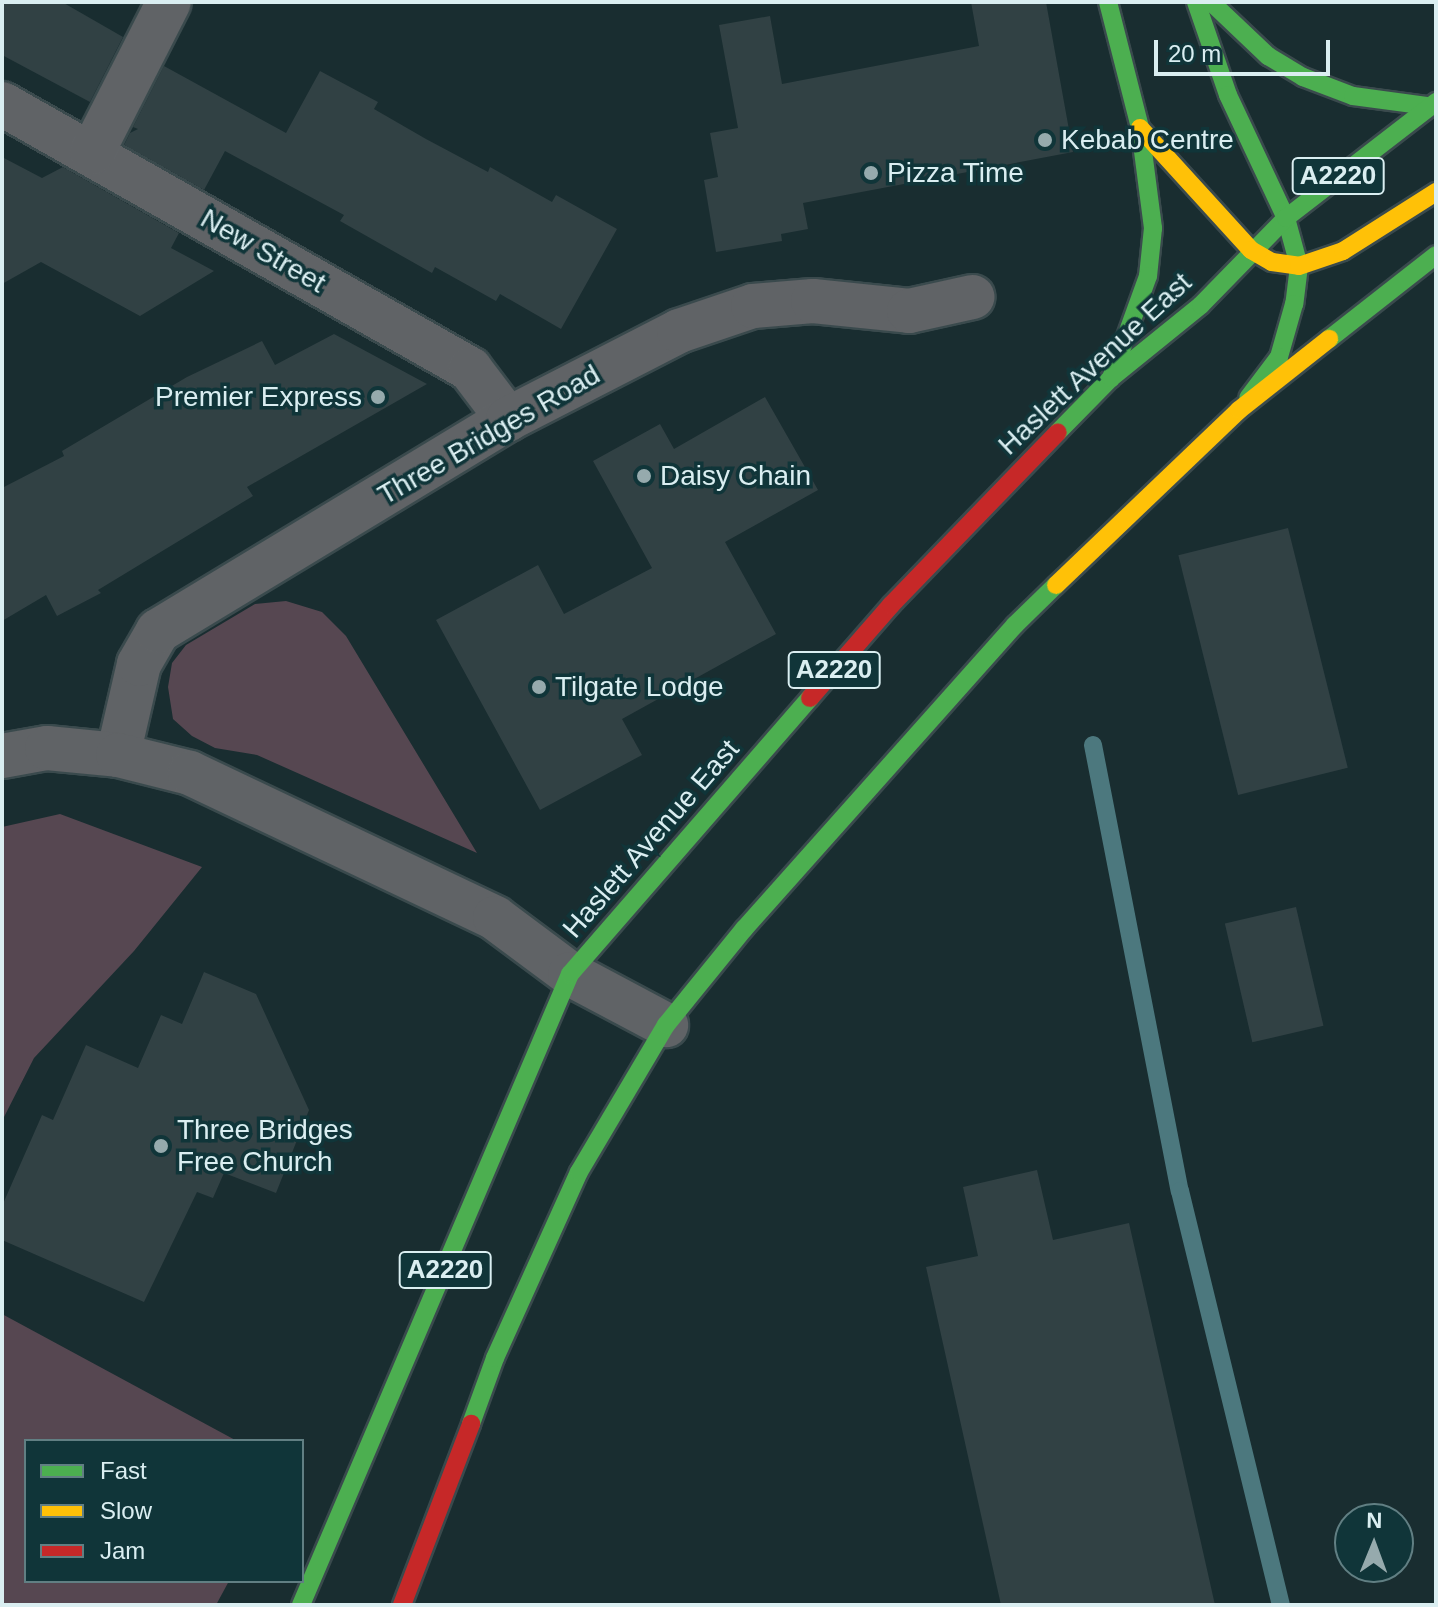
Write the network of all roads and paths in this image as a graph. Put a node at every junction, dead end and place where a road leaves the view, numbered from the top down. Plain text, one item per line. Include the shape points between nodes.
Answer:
1 (169, 2) edge
2 (1108, 2) edge
3 (1196, 2) edge
4 (1211, 2) edge
5 (2, 104) edge
6 (1432, 104) edge
7 (1140, 128) junction
8 (92, 153) junction
9 (1436, 192) edge
10 (1286, 218) junction
11 (1251, 250) junction
12 (1436, 255) edge
13 (1299, 266) junction
14 (972, 297) dead end
15 (1111, 378) junction
16 (1239, 410) junction
17 (508, 419) junction
18 (118, 755) junction
19 (2, 756) edge
20 (570, 974) junction
21 (666, 1025) junction
22 (301, 1605) edge
23 (402, 1605) edge

1 - 8 street
2 - 7 main road
3 - 10 main road via 1228,95
4 - 6 main road via 1268,56 1303,77 1353,96
5 - 8 street, New Street
6 - 10 main road, Haslett Avenue East / A2220
7 - 11 main road
7 - 15 main road via 1153,228 1148,276
8 - 17 street, New Street via 470,369
9 - 13 main road via 1343,251
10 - 11 main road, Haslett Avenue East / A2220
10 - 13 main road
11 - 13 main road via 1272,262
11 - 15 main road, Haslett Avenue East / A2220 via 1201,305
12 - 16 main road, A2220
13 - 16 main road via 1279,357
14 - 17 street, Three Bridges Road via 909,311 813,301 753,306 679,331
15 - 20 main road, Haslett Avenue East / A2220 via 891,605
16 - 21 main road, A2220 via 1015,625 744,929
17 - 18 street, Three Bridges Road via 158,631 139,664
18 - 19 street via 47,748
18 - 20 street via 190,773 495,918
20 - 21 street
20 - 22 main road, Haslett Avenue East / A2220
21 - 23 main road, A2220 via 579,1172 495,1358

